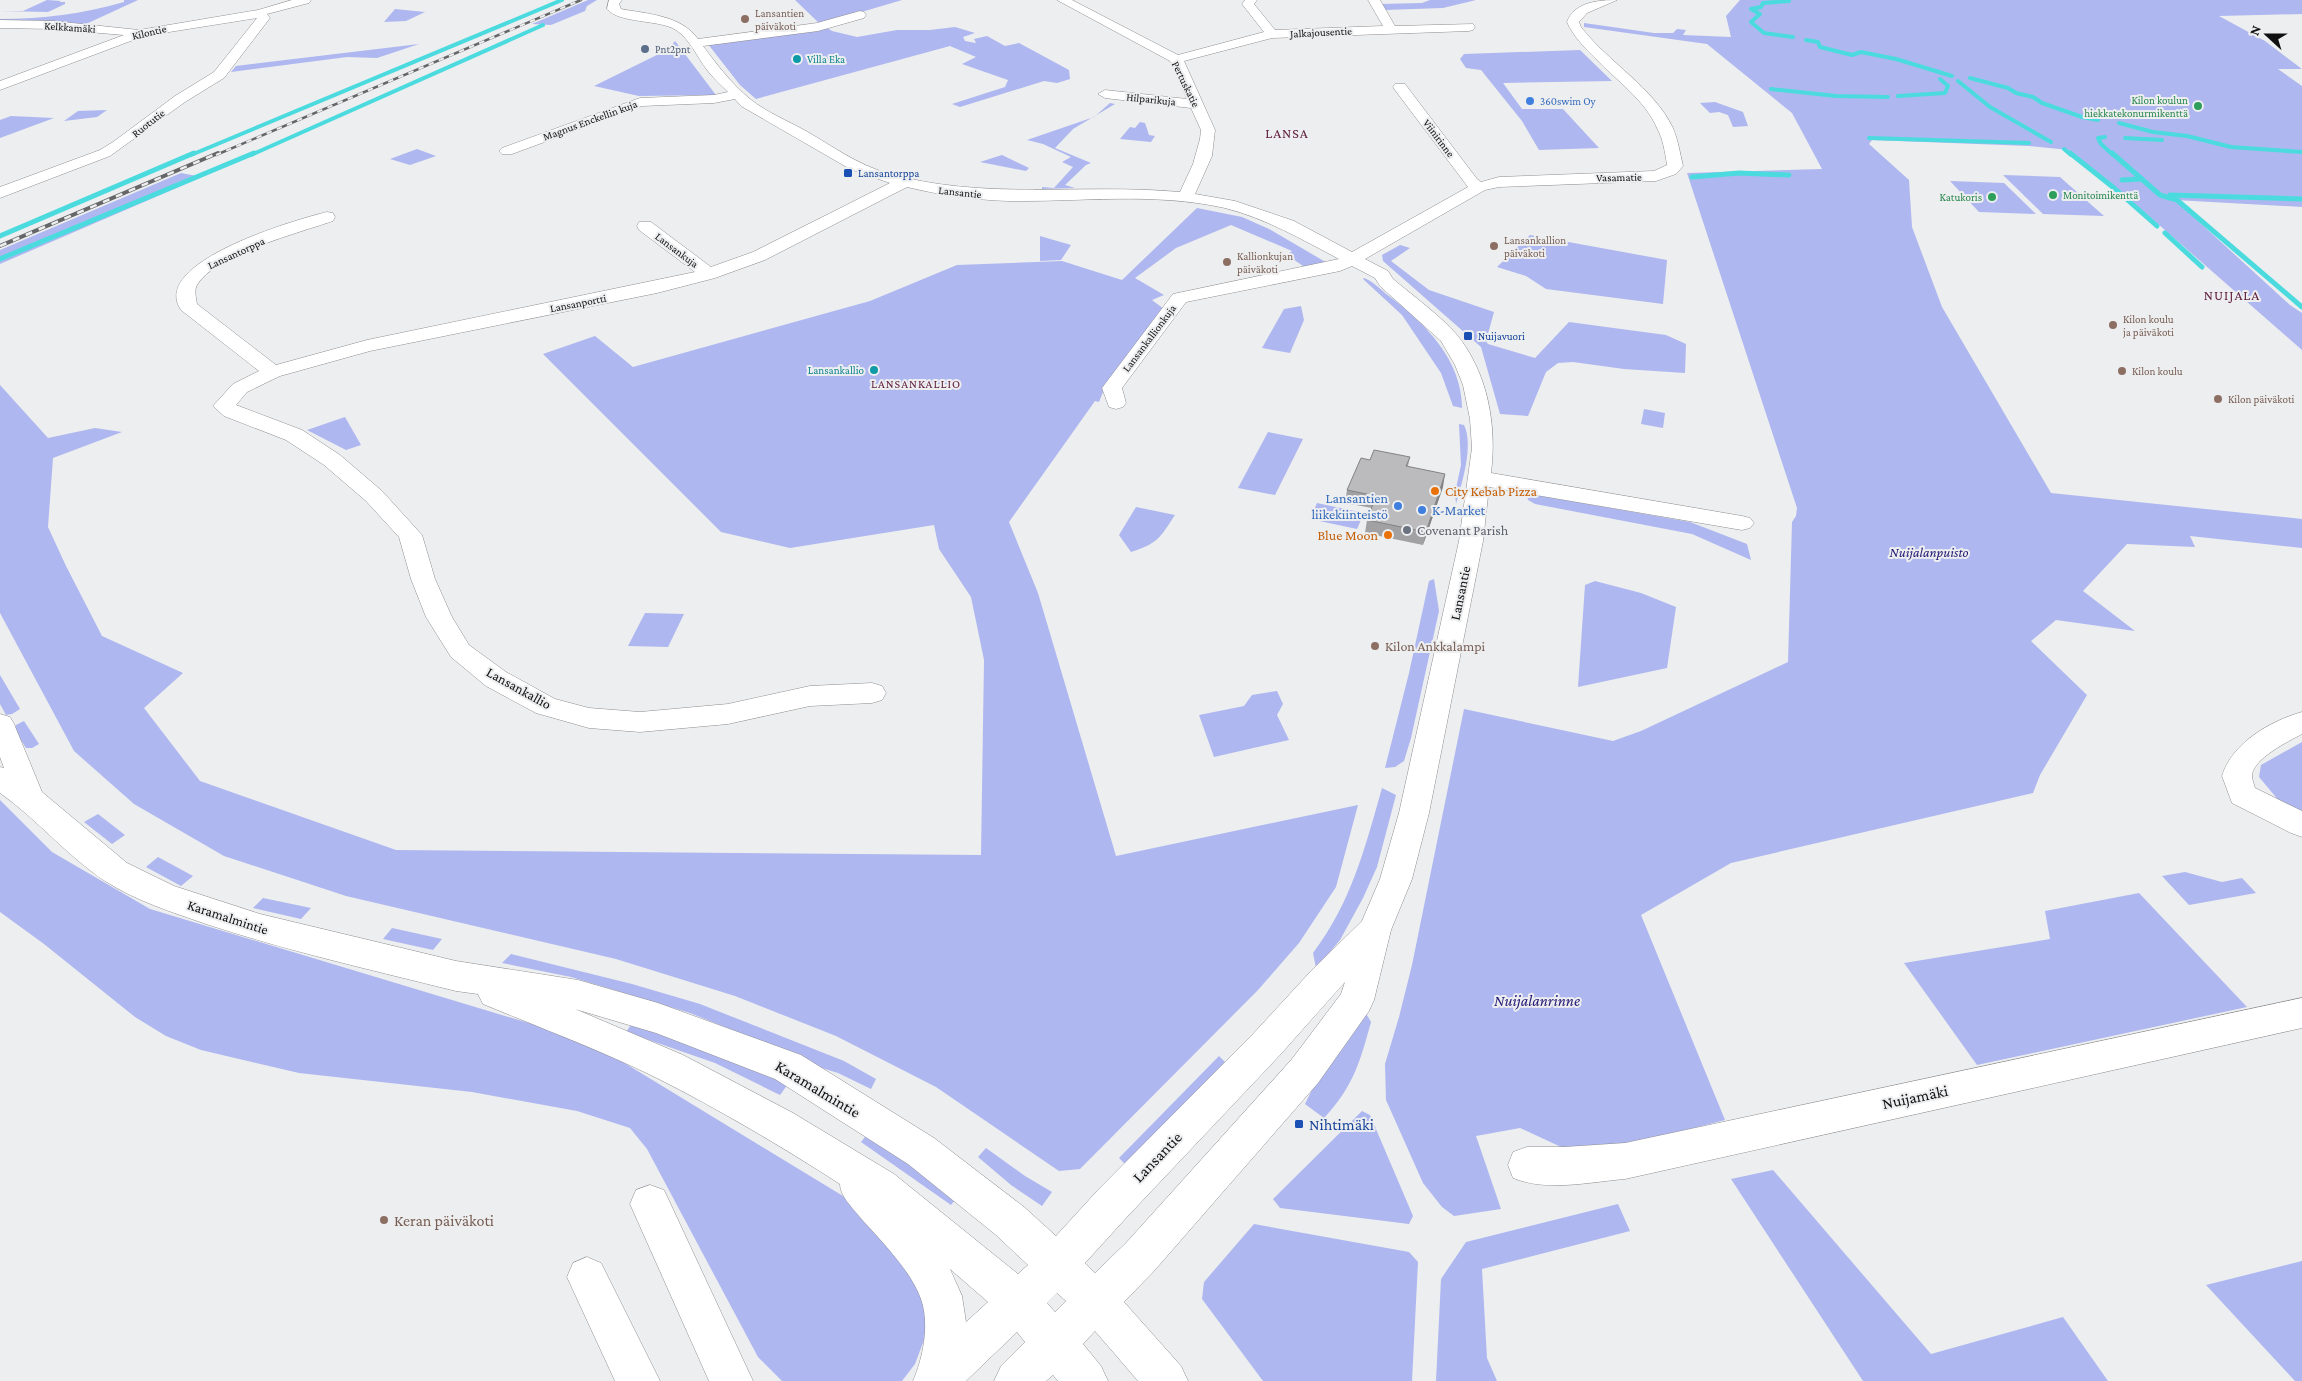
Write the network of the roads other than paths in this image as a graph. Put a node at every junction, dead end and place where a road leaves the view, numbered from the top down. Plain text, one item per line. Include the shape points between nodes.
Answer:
1 (305, 0) edge
2 (1063, 0) edge
3 (1251, 0) edge
4 (1374, 0) edge
5 (1611, 0) edge
6 (615, 4) edge
7 (259, 13) junction
8 (860, 15) dead end
9 (0, 24) edge
10 (1469, 27) dead end
11 (1391, 29) junction
12 (141, 33) junction
13 (1272, 34) junction
14 (694, 43) junction
15 (1176, 58) junction
16 (0, 86) edge
17 (1400, 87) dead end
18 (1105, 94) dead end
19 (736, 95) junction
20 (1197, 104) junction
21 (507, 151) dead end
22 (902, 182) junction
23 (1480, 187) junction
24 (0, 193) edge
25 (1184, 197) junction
26 (326, 217) dead end
27 (645, 226) dead end
28 (1353, 258) junction
29 (709, 274) junction
30 (273, 372) junction
31 (240, 388) joint
32 (1116, 403) dead end
33 (1480, 478) junction
34 (1742, 523) dead end
35 (872, 693) dead end
36 (2302, 722) edge
37 (0, 724) edge
38 (0, 778) edge
39 (29, 798) junction
40 (2302, 825) edge
41 (1374, 930) junction
42 (456, 976) junction
43 (2302, 1013) edge
44 (839, 1161) junction
45 (1527, 1165) dead end
46 (650, 1204) dead end
47 (1058, 1264) junction
48 (587, 1277) dead end
49 (1019, 1302) junction
50 (1097, 1302) junction
51 (1054, 1342) junction
52 (938, 1378) edge
53 (638, 1381) edge
54 (731, 1381) edge
55 (1016, 1381) edge
56 (1086, 1381) edge
57 (1166, 1381) edge

1 - 7 street, Kilontie
2 - 15 street, Pertuskatie
3 - 13 street via 1248,4
4 - 11 street
5 - 23 street, Vasamatie via 1581,12 1574,25 1642,96 1661,121 1668,132 1675,166 1656,176 1508,181
6 - 14 street, Lansantie via 626,14 680,27
7 - 12 street, Kilontie
7 - 24 street, Ruotutie via 264,18 219,75 180,99 123,142 105,153
8 - 14 street via 818,27
9 - 12 street, Kelkkamäki
10 - 11 street, Jalkajousentie
11 - 13 street, Jalkajousentie
12 - 16 street, Kilontie
13 - 15 street, Jalkajousentie
14 - 19 street, Lansantie
15 - 20 street, Pertuskatie
17 - 23 street, Viinirinne via 1471,182
18 - 20 street, Hilparikuja
19 - 21 street, Magnus Enckellin kuja via 640,102
19 - 22 street, Lansantie via 763,115 856,166
20 - 25 street, Pertuskatie via 1208,130 1208,142
22 - 25 street, Lansantie via 953,192 1008,196 1113,193
22 - 29 street, Lansanportti via 759,256
23 - 28 street, Vasamatie
25 - 28 street, Lansantie via 1229,204 1263,214
26 - 30 street, Lansantorppa via 231,252 200,269 188,285 188,306
27 - 29 street, Lansankuja
28 - 32 street, Lansankallionkuja via 1340,266 1180,298 1112,388
28 - 33 street, Lansantie via 1361,271 1386,282 1449,338 1465,365 1481,419
29 - 30 street, Lansanportti via 367,346
30 - 31 street, Lansanportti
31 - 35 street, Lansankallio via 224,406 230,412 294,435 332,460 374,496 410,536 438,617 460,651 496,679 546,706 589,718 640,722 728,714 810,696
33 - 34 street
33 - 41 street, Lansantie via 1471,541 1414,814 1396,879
36 - 40 street via 2243,759 2237,776 2243,795
37 - 39 street, Karamalmintie
38 - 39 street, Karamalmintie
39 - 42 street, Karamalmintie via 116,872 163,896 260,928
41 - 47 street, Lansantie
41 - 50 street, Lansantie via 1357,1000 1305,1071
42 - 44 street, Karamalmintie via 670,1067 780,1125
42 - 47 street, Karamalmintie via 578,995 658,1018 788,1067 921,1151 1010,1221
43 - 45 street, Nuijamäki via 1625,1161 1564,1166
44 - 49 street, Karamalmintie via 880,1187
44 - 52 street, Karamalmintie via 926,1265 945,1310
46 - 54 street
47 - 49 street, Lansantie
47 - 50 street, Karamalmintie
48 - 53 street
49 - 51 street, Karamalmintie
49 - 52 street, Lansantie
50 - 51 street, Lansantie
50 - 57 street, Karamalmintie
51 - 55 street, Lansantie
51 - 56 street, Karamalmintie

